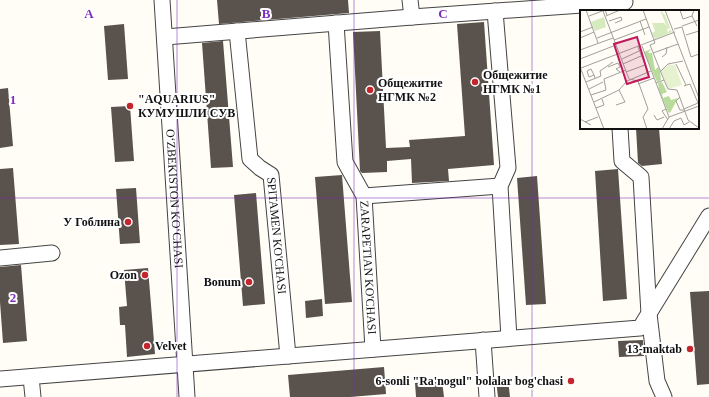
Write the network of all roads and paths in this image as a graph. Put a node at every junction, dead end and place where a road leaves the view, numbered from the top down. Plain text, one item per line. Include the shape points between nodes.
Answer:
1 (162, 0) edge
2 (410, 0) edge
3 (625, 4) edge
4 (495, 11) junction
5 (412, 16) junction
6 (336, 23) junction
7 (237, 31) junction
8 (165, 36) junction
9 (620, 129) edge
10 (500, 186) junction
11 (364, 196) junction
12 (709, 216) edge
13 (52, 253) dead end
14 (0, 258) edge
15 (649, 314) junction
16 (509, 338) junction
17 (483, 340) junction
18 (373, 349) junction
19 (288, 356) junction
20 (185, 365) junction
21 (31, 377) junction
22 (0, 379) edge
23 (33, 397) edge
24 (187, 397) edge
25 (487, 397) edge
26 (664, 397) edge

1 - 8 street, O‘ZBEKISTON KO‘CHASI
2 - 5 street
3 - 4 street
4 - 5 street
4 - 10 street via 508,168
5 - 6 street
6 - 7 street
6 - 11 street, ZARAPETIAN KO'CHASI via 345,162
7 - 8 street
7 - 19 street, SPITAMEN KO'CHASI via 250,159 271,175
8 - 20 street, O‘ZBEKISTON KO‘CHASI
9 - 15 street via 622,160 641,177
10 - 11 street
10 - 16 street
11 - 18 street, ZARAPETIAN KO'CHASI
12 - 15 street
13 - 14 street
15 - 16 street via 640,328
15 - 26 street via 657,381
16 - 17 street
17 - 18 street
17 - 25 street
18 - 19 street
19 - 20 street
20 - 21 street
20 - 24 street, O‘ZBEKISTON KO‘CHASI
21 - 22 street
21 - 23 street

